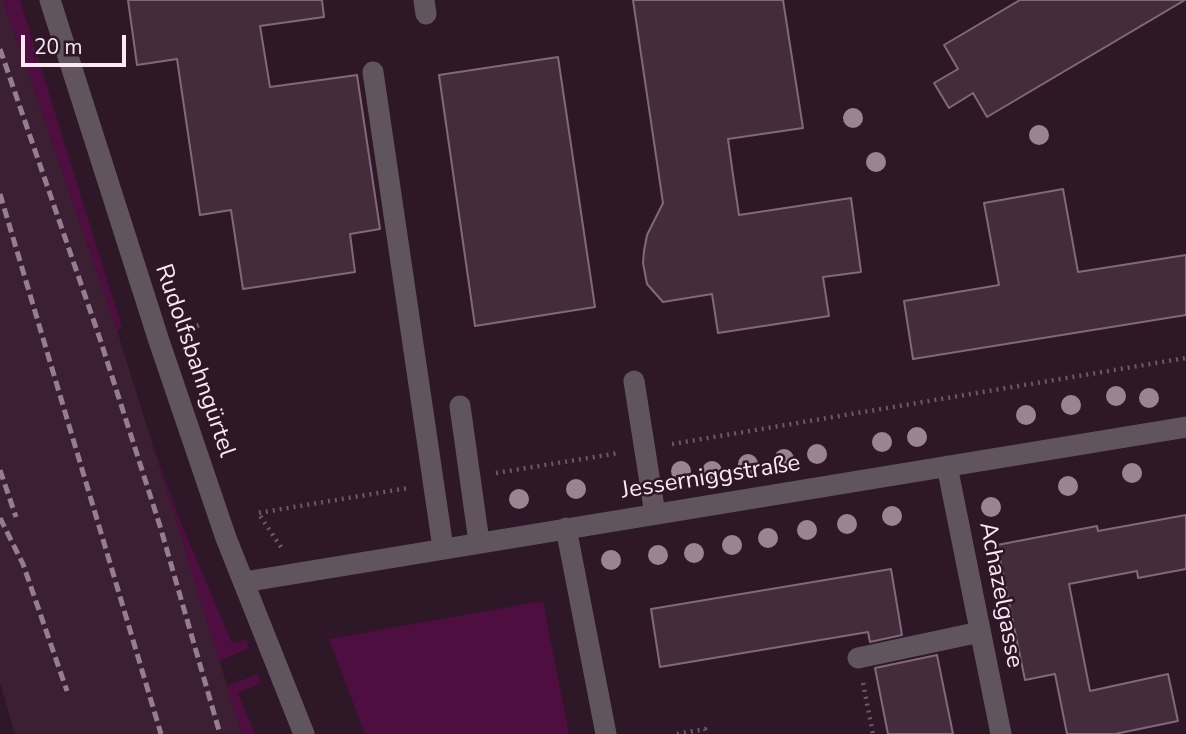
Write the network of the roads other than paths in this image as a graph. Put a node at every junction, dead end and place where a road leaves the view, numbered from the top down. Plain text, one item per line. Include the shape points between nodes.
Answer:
1 (50, 0) edge
2 (373, 72) dead end
3 (634, 381) dead end
4 (460, 406) dead end
5 (1186, 427) edge
6 (947, 466) junction
7 (655, 514) junction
8 (566, 528) junction
9 (479, 542) junction
10 (443, 548) junction
11 (244, 582) junction
12 (981, 632) junction
13 (858, 658) road end
14 (304, 734) edge
15 (606, 734) edge
16 (1001, 734) edge

1 - 11 street, Rudolfsbahngürtel via 159,341
2 - 10 street
3 - 7 street
4 - 9 street
5 - 6 street, Jesserniggstraße
6 - 7 street, Jesserniggstraße
6 - 12 street, Achazelgasse
7 - 8 street, Jesserniggstraße
8 - 9 street, Jesserniggstraße
8 - 15 street
9 - 10 street, Jesserniggstraße
10 - 11 street, Jesserniggstraße
11 - 14 street, Rudolfsbahngürtel
12 - 13 street
12 - 16 street, Achazelgasse

